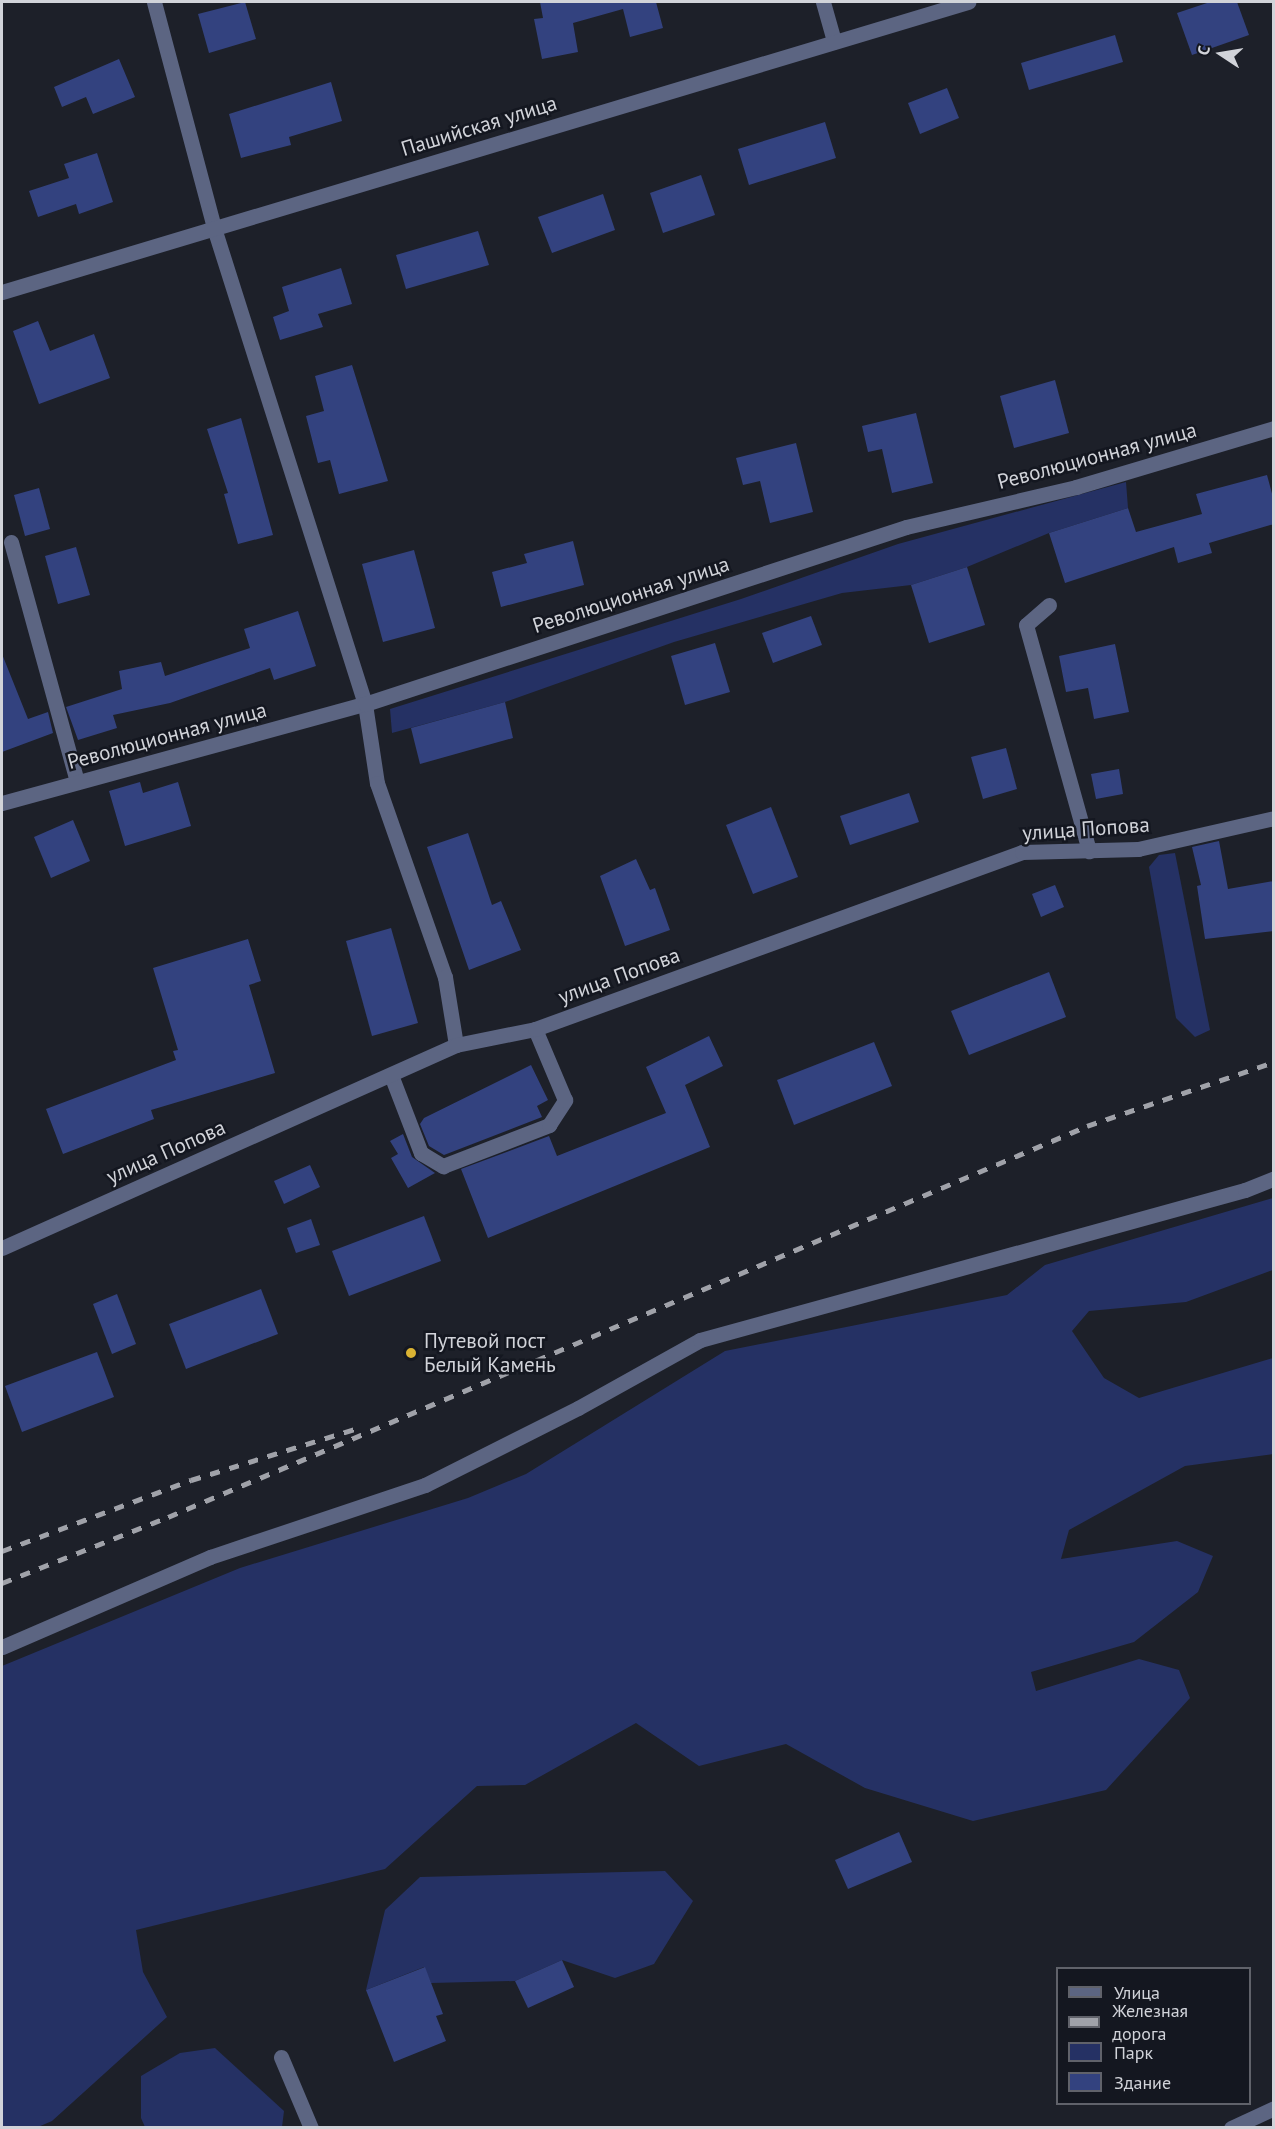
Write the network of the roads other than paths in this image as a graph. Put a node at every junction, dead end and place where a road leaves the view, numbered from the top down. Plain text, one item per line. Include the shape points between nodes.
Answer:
1 (154, 2) edge
2 (823, 2) edge
3 (968, 2) edge
4 (834, 41) junction
5 (214, 228) junction
6 (2, 292) edge
7 (1274, 428) edge
8 (11, 542) dead end
9 (1049, 605) dead end
10 (365, 704) junction
11 (77, 782) junction
12 (2, 803) edge
13 (1274, 818) edge
14 (1089, 851) junction
15 (535, 1029) junction
16 (456, 1046) junction
17 (391, 1075) junction
18 (1274, 1178) edge
19 (2, 1248) edge
20 (2, 1647) edge
21 (281, 2057) dead end
22 (1274, 2108) edge
23 (311, 2127) edge
24 (1231, 2127) edge

1 - 5 street
2 - 4 street
3 - 4 street, Пашийская улица
4 - 5 street, Пашийская улица
5 - 6 street, Пашийская улица
5 - 10 street
7 - 10 street, Революционная улица via 1076,487 906,527
8 - 11 street
9 - 14 street via 1026,625
10 - 11 street, Революционная улица
10 - 16 street via 377,783 444,977
11 - 12 street, Революционная улица
13 - 14 street, улица Попова via 1138,849
14 - 15 street, улица Попова via 1022,852
15 - 16 street, улица Попова
15 - 17 street via 565,1100 549,1125 443,1166 421,1153
16 - 17 street, улица Попова
17 - 19 street, улица Попова
18 - 20 street via 1234,1193 700,1340 578,1408 425,1485 210,1557
21 - 23 street
22 - 24 street

